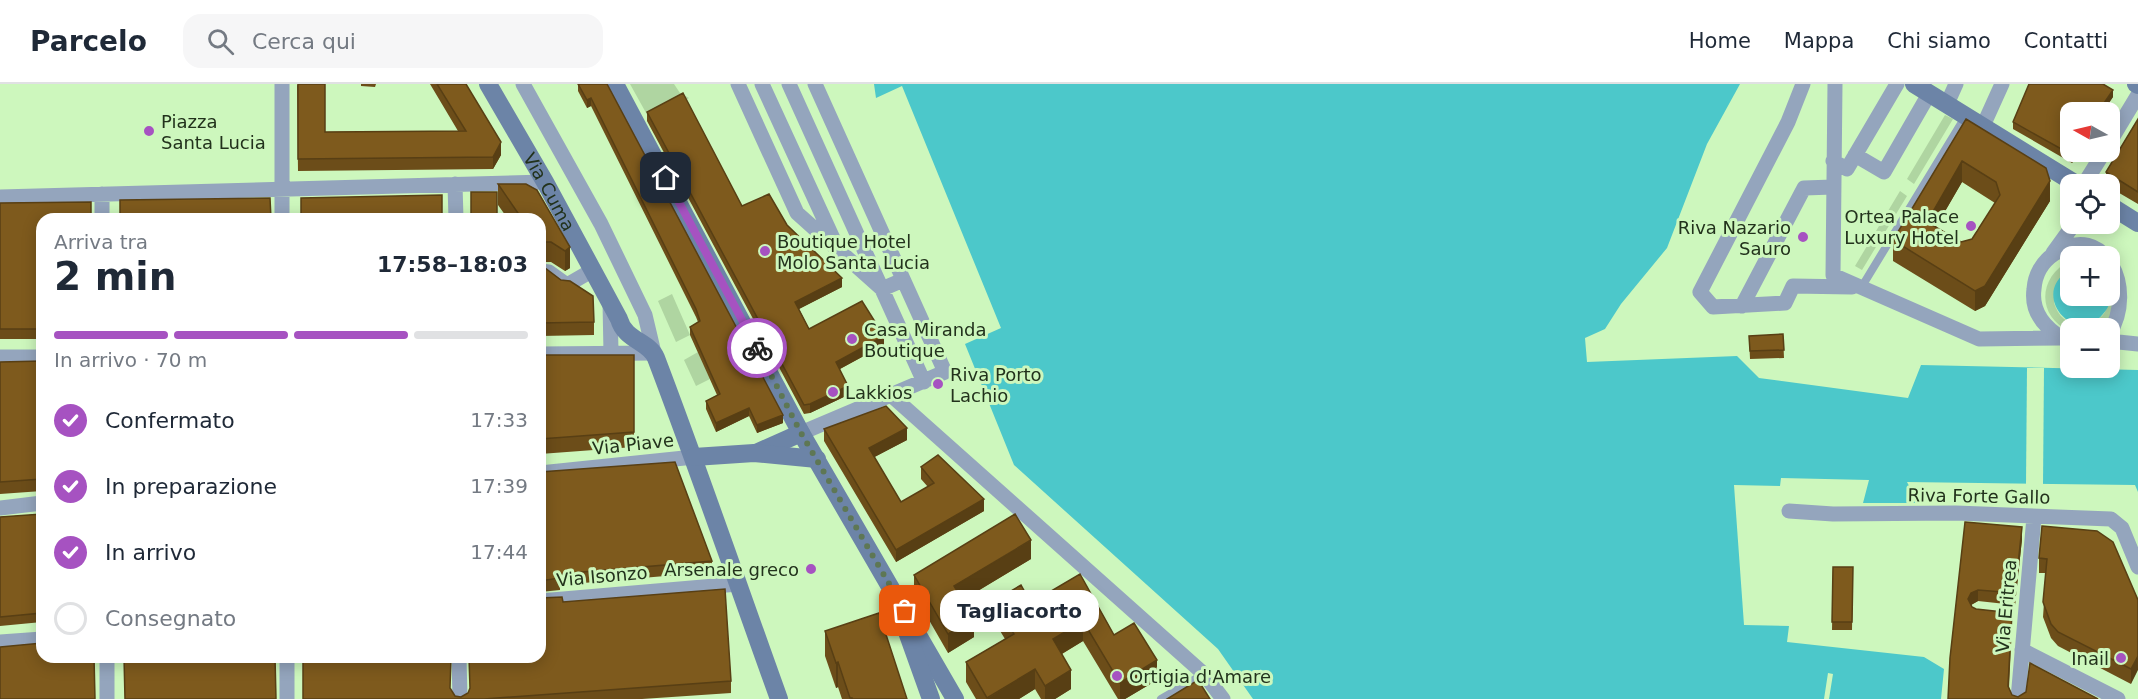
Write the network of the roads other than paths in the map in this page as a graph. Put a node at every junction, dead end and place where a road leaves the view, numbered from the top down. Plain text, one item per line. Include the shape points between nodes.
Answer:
1 (282, 84) edge
2 (488, 84) edge
3 (523, 84) edge
4 (615, 84) edge
5 (738, 84) edge
6 (762, 84) edge
7 (789, 84) edge
8 (814, 84) edge
9 (1803, 84) edge
10 (1835, 84) edge
11 (1897, 84) edge
12 (1956, 84) edge
13 (2002, 84) edge
14 (1922, 89) edge
15 (2138, 95) edge
16 (1947, 104) junction
17 (1975, 121) junction
18 (2120, 125) edge
19 (1855, 155) junction
20 (1833, 161) junction
21 (2095, 162) edge
22 (2068, 174) edge
23 (2084, 174) edge
24 (545, 182) junction
25 (455, 184) junction
26 (1833, 187) junction
27 (282, 189) junction
28 (102, 194) junction
29 (0, 197) edge
30 (2120, 212) edge
31 (102, 213) edge
32 (282, 213) edge
33 (456, 213) edge
34 (2138, 223) edge
35 (2066, 234) edge
36 (2060, 250) edge
37 (840, 253) junction
38 (2050, 256) junction
39 (2120, 261) edge
40 (2120, 265) edge
41 (2130, 267) dead end
42 (593, 270) junction
43 (546, 272) edge
44 (903, 280) junction
45 (1861, 288) junction
46 (882, 290) junction
47 (610, 302) junction
48 (1742, 306) junction
49 (2120, 323) edge
50 (2060, 336) edge
51 (2060, 339) edge
52 (2120, 342) edge
53 (2138, 344) edge
54 (611, 353) junction
55 (654, 353) junction
56 (546, 354) edge
57 (0, 357) edge
58 (36, 357) edge
59 (924, 382) junction
60 (892, 396) junction
61 (801, 433) junction
62 (754, 453) junction
63 (694, 458) junction
64 (817, 459) junction
65 (546, 472) edge
66 (36, 504) edge
67 (0, 508) edge
68 (1789, 511) dead end
69 (2034, 516) junction
70 (2138, 567) edge
71 (738, 584) junction
72 (892, 591) junction
73 (546, 600) edge
74 (36, 639) edge
75 (0, 642) edge
76 (2022, 650) junction
77 (107, 663) edge
78 (287, 663) edge
79 (459, 663) edge
80 (1204, 674) junction
81 (107, 699) edge
82 (287, 699) edge
83 (460, 699) edge
84 (779, 699) edge
85 (931, 699) edge
86 (955, 699) edge
87 (1161, 699) edge
88 (1223, 699) edge
89 (2018, 699) edge
90 (2118, 699) edge

1 - 27 street
2 - 24 street, Via Cuma
3 - 55 street via 611,244 645,315
4 - 61 street
5 - 37 street via 797,213
6 - 37 street
7 - 46 street
8 - 44 street
9 - 48 street via 1788,122 1700,292 1713,307
10 - 20 street
11 - 19 street
12 - 16 street
13 - 17 street
14 - 16 street
14 - 19 street via 1884,172
15 - 18 street
16 - 17 street
17 - 22 street
17 - 45 lane
19 - 20 street via 1847,169
20 - 26 street
21 - 23 street
24 - 25 street
24 - 42 street, Via Cuma
25 - 27 street
25 - 33 street
26 - 45 street via 1833,275
26 - 48 street via 1804,188
27 - 28 street
27 - 32 street
28 - 29 street
28 - 31 street
30 - 34 street
35 - 38 street
36 - 38 street
37 - 46 street
38 - 50 street via 2035,279 2033,293 2040,319
39 - 41 street
40 - 49 street via 2130,291
42 - 43 street via 567,285
42 - 47 street, Via Cuma
44 - 46 street
44 - 59 street via 945,372
45 - 48 street via 1793,286 1785,303
45 - 51 street via 1979,339
46 - 59 street
47 - 54 street
47 - 55 street, Via Cuma via 622,330
52 - 53 street
54 - 55 street
54 - 56 street
55 - 63 street
57 - 58 street
59 - 60 street
60 - 61 street
60 - 80 street
61 - 62 street
61 - 64 street
62 - 63 street
62 - 64 street
63 - 65 street, Via Piave
63 - 71 street
64 - 72 street
66 - 67 street
68 - 69 street, Riva Forte Gallo
69 - 70 street, Riva Forte Gallo via 2111,519 2122,528
69 - 76 street, Via Eritrea via 2019,615
71 - 73 street, Via Isonzo
71 - 84 street
72 - 85 street
72 - 86 street
74 - 75 street
76 - 89 street, Via Eritrea
76 - 90 street
77 - 81 street
78 - 82 street
79 - 83 street
80 - 87 lane
80 - 88 street

